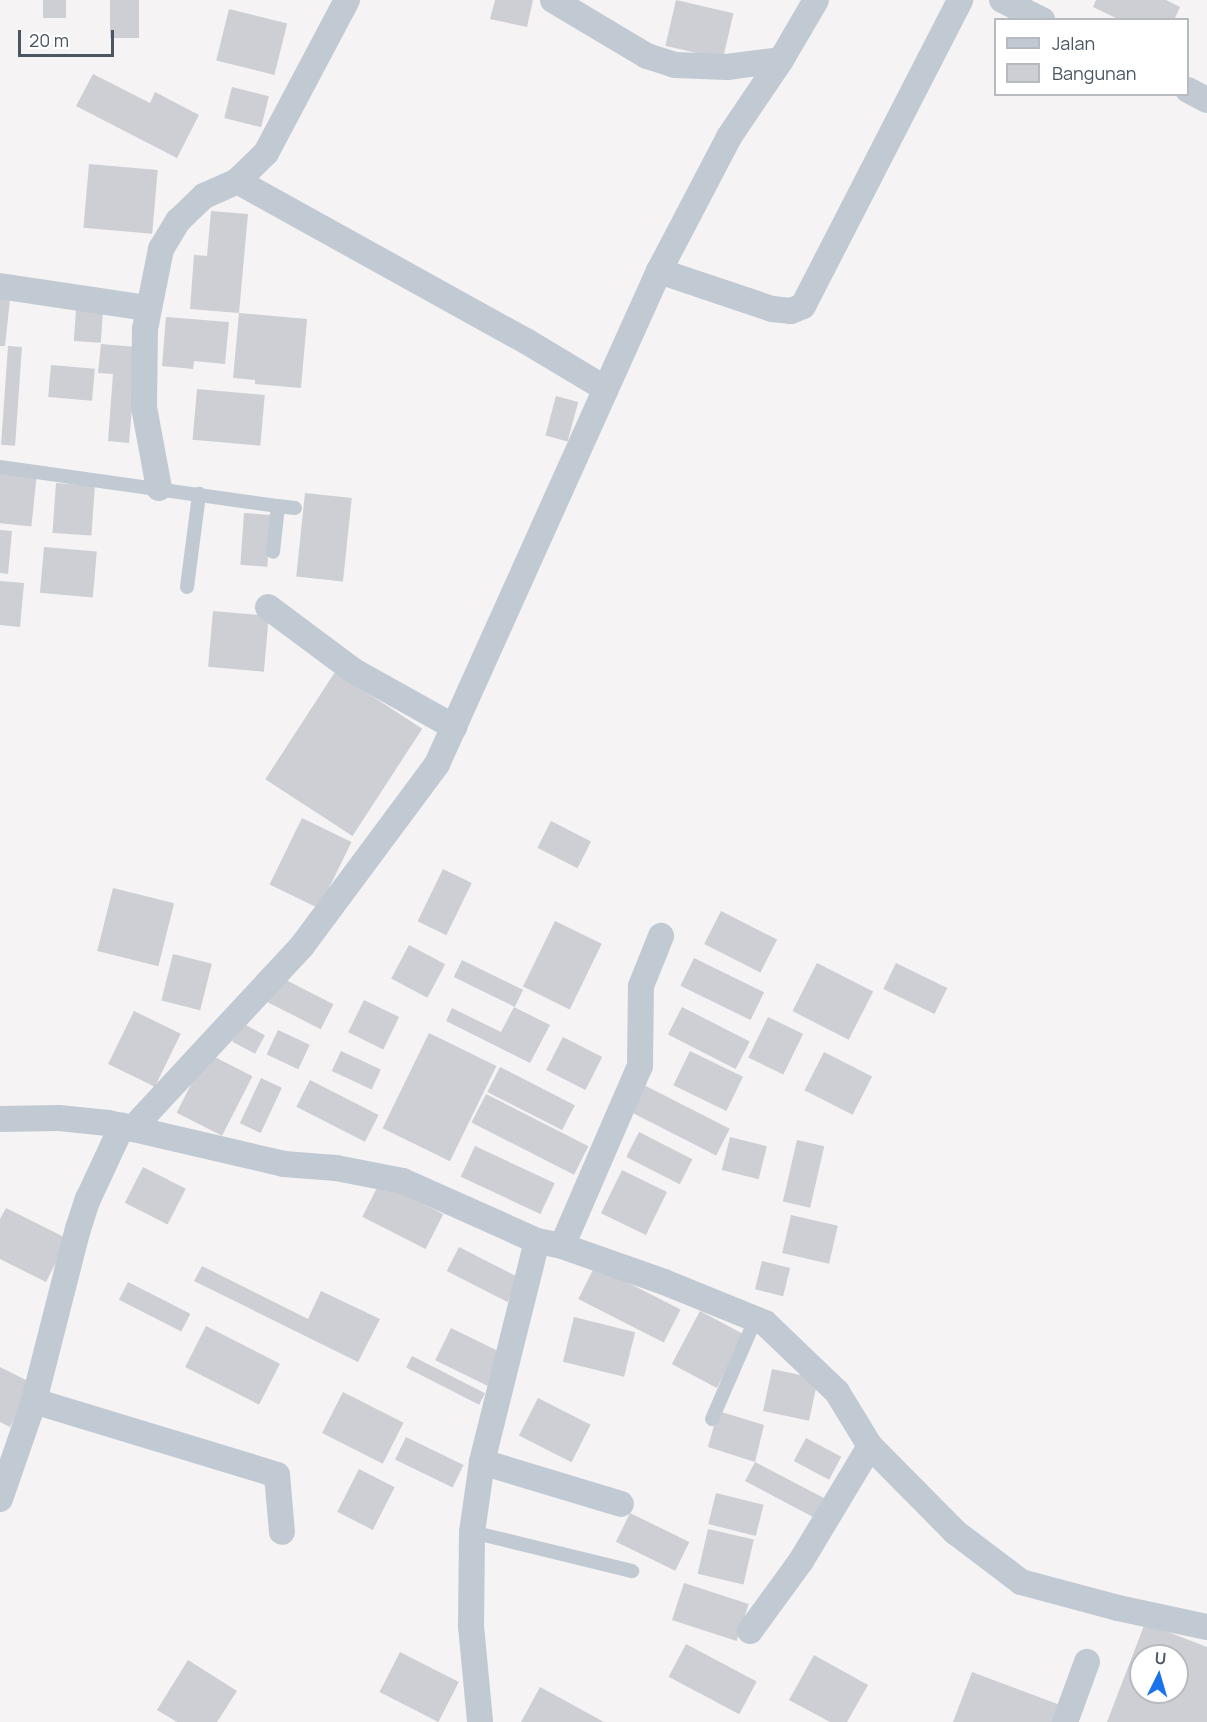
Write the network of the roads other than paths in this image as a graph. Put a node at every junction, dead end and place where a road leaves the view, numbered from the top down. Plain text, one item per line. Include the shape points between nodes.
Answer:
1 (348, 0) edge
2 (553, 0) edge
3 (816, 0) edge
4 (960, 0) edge
5 (1002, 0) edge
6 (1038, 18) edge
7 (781, 60) junction
8 (1189, 91) edge
9 (1207, 100) edge
10 (237, 181) junction
11 (659, 271) junction
12 (0, 286) edge
13 (147, 308) junction
14 (606, 389) junction
15 (0, 467) edge
16 (159, 489) junction
17 (199, 494) junction
18 (278, 506) junction
19 (295, 508) dead end
20 (273, 552) dead end
21 (187, 587) dead end
22 (268, 604) dead end
23 (454, 727) junction
24 (661, 936) dead end
25 (0, 1119) edge
26 (127, 1127) junction
27 (537, 1240) junction
28 (562, 1246) junction
29 (756, 1318) junction
30 (34, 1401) junction
31 (712, 1419) dead end
32 (870, 1446) junction
33 (482, 1462) junction
34 (0, 1499) edge
35 (621, 1504) dead end
36 (282, 1532) dead end
37 (472, 1532) junction
38 (632, 1571) dead end
39 (1207, 1626) edge
40 (750, 1631) dead end
41 (1087, 1662) dead end
42 (480, 1722) edge
43 (1065, 1722) edge

1 - 10 street via 266,153
2 - 7 street via 647,56 675,65 727,67
3 - 7 street
4 - 11 street via 803,306 791,311 772,309
5 - 6 street
7 - 11 street via 729,137
8 - 9 street
10 - 13 street via 204,196 178,221 161,249
10 - 14 street
11 - 14 street
12 - 13 street
13 - 16 street via 144,407
14 - 23 street
15 - 16 lane
16 - 17 lane
17 - 18 lane
17 - 21 lane
18 - 19 lane
18 - 20 lane
22 - 23 street via 354,671
23 - 26 street via 437,765 302,946
24 - 28 street via 641,986 640,1066
25 - 26 street via 59,1118
26 - 27 street via 284,1164 336,1168 403,1181
26 - 30 street via 88,1199
27 - 28 street
27 - 33 street
28 - 29 street
29 - 31 lane
29 - 32 street via 837,1392
30 - 34 street
30 - 36 street via 277,1475
32 - 39 street via 955,1532 1021,1582
32 - 40 street via 801,1561
33 - 35 street
33 - 37 street
37 - 38 lane
37 - 42 street via 471,1617
41 - 43 street

